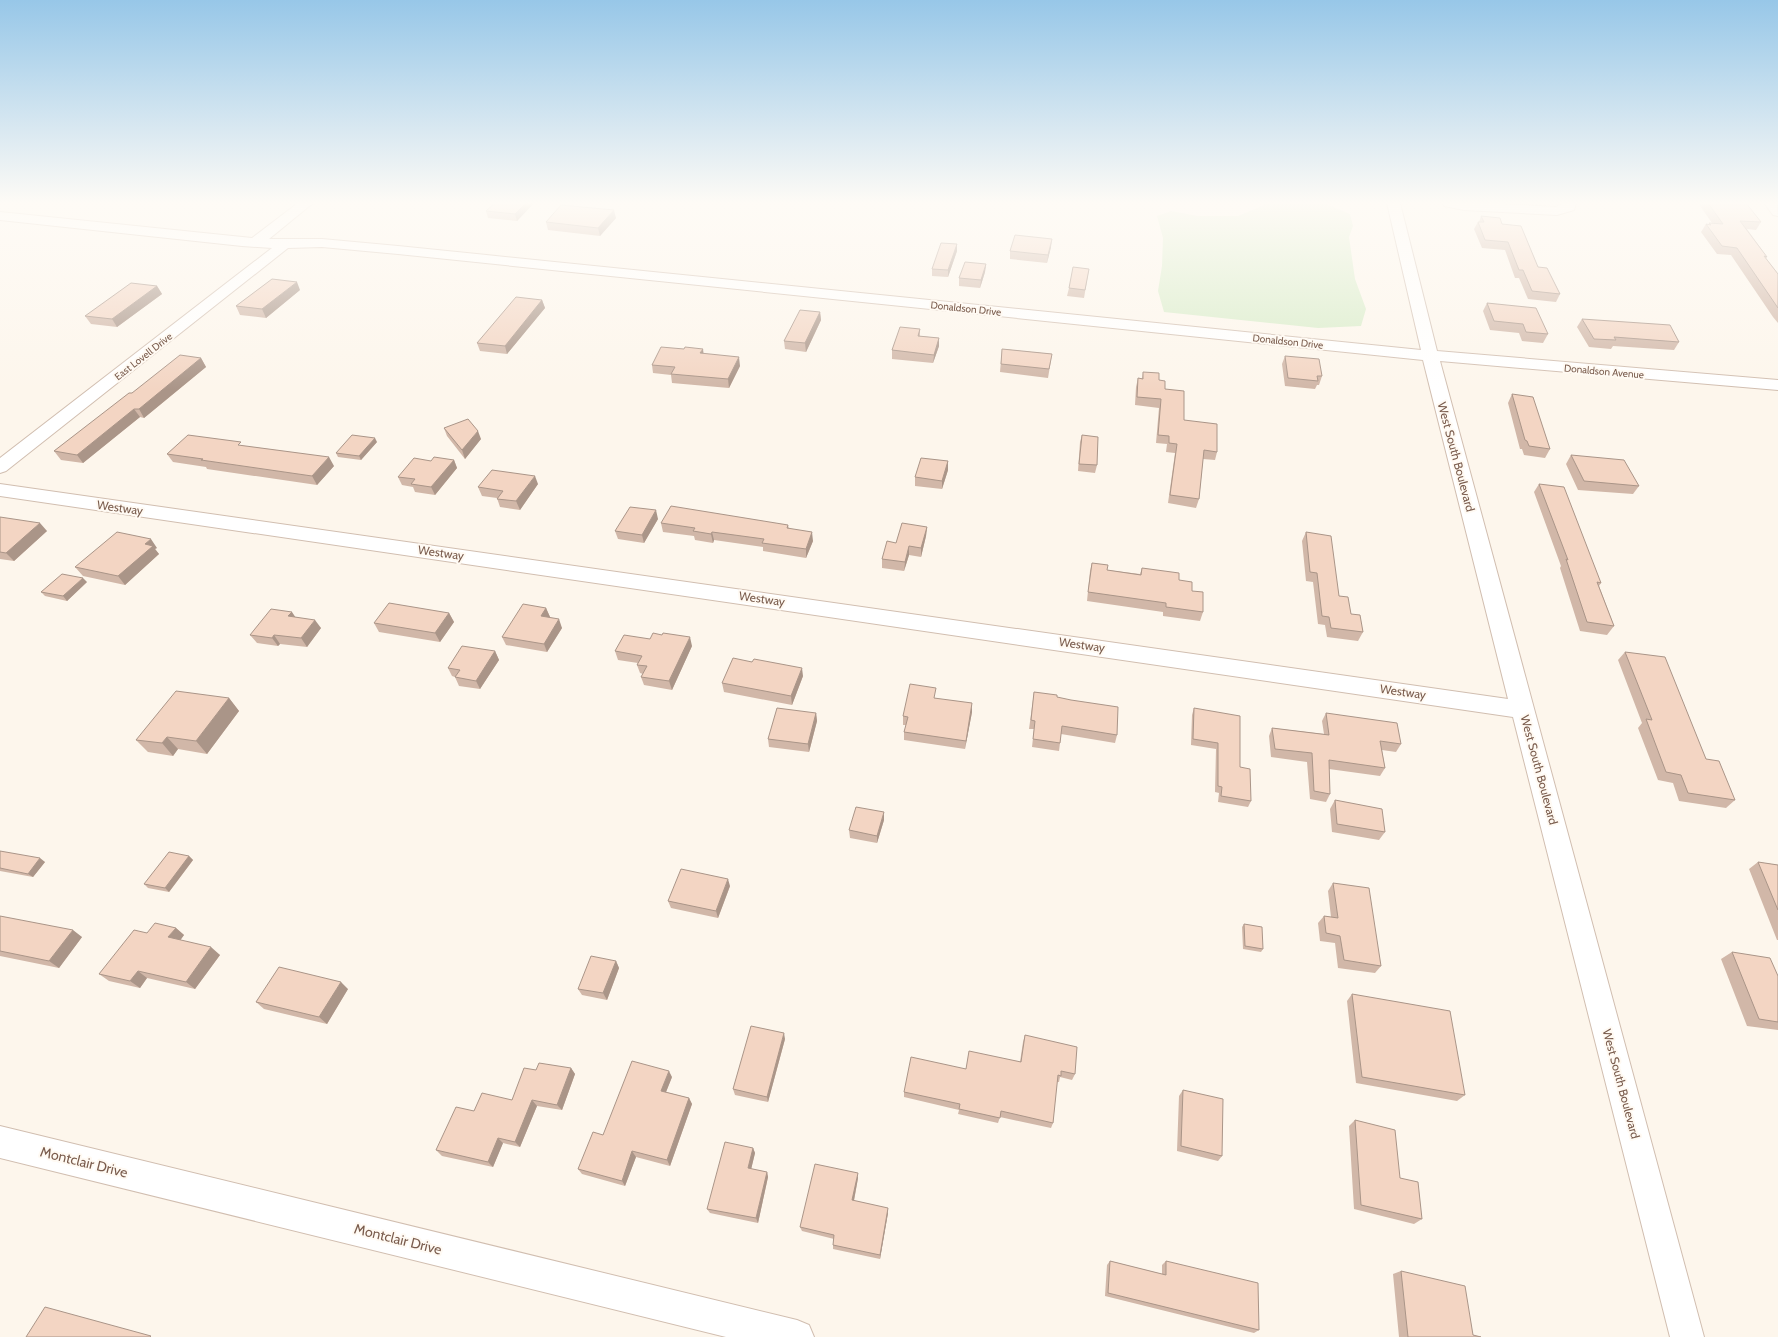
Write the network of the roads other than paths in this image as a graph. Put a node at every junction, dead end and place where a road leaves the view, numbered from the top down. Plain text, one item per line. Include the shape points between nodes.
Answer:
1 (258, 265) edge
2 (553, 265) edge
3 (1408, 265) edge
4 (1430, 355) junction
5 (1778, 385) edge
6 (0, 467) edge
7 (0, 490) edge
8 (1523, 710) junction
9 (0, 1142) edge
10 (797, 1337) edge
11 (1687, 1337) edge

1 - 6 street, East Lovell Drive
2 - 4 street, Donaldson Drive
3 - 4 street, West South Boulevard
4 - 5 street, Donaldson Avenue
4 - 8 street, West South Boulevard
7 - 8 street, Westway
8 - 11 street, West South Boulevard
9 - 10 street, Montclair Drive

